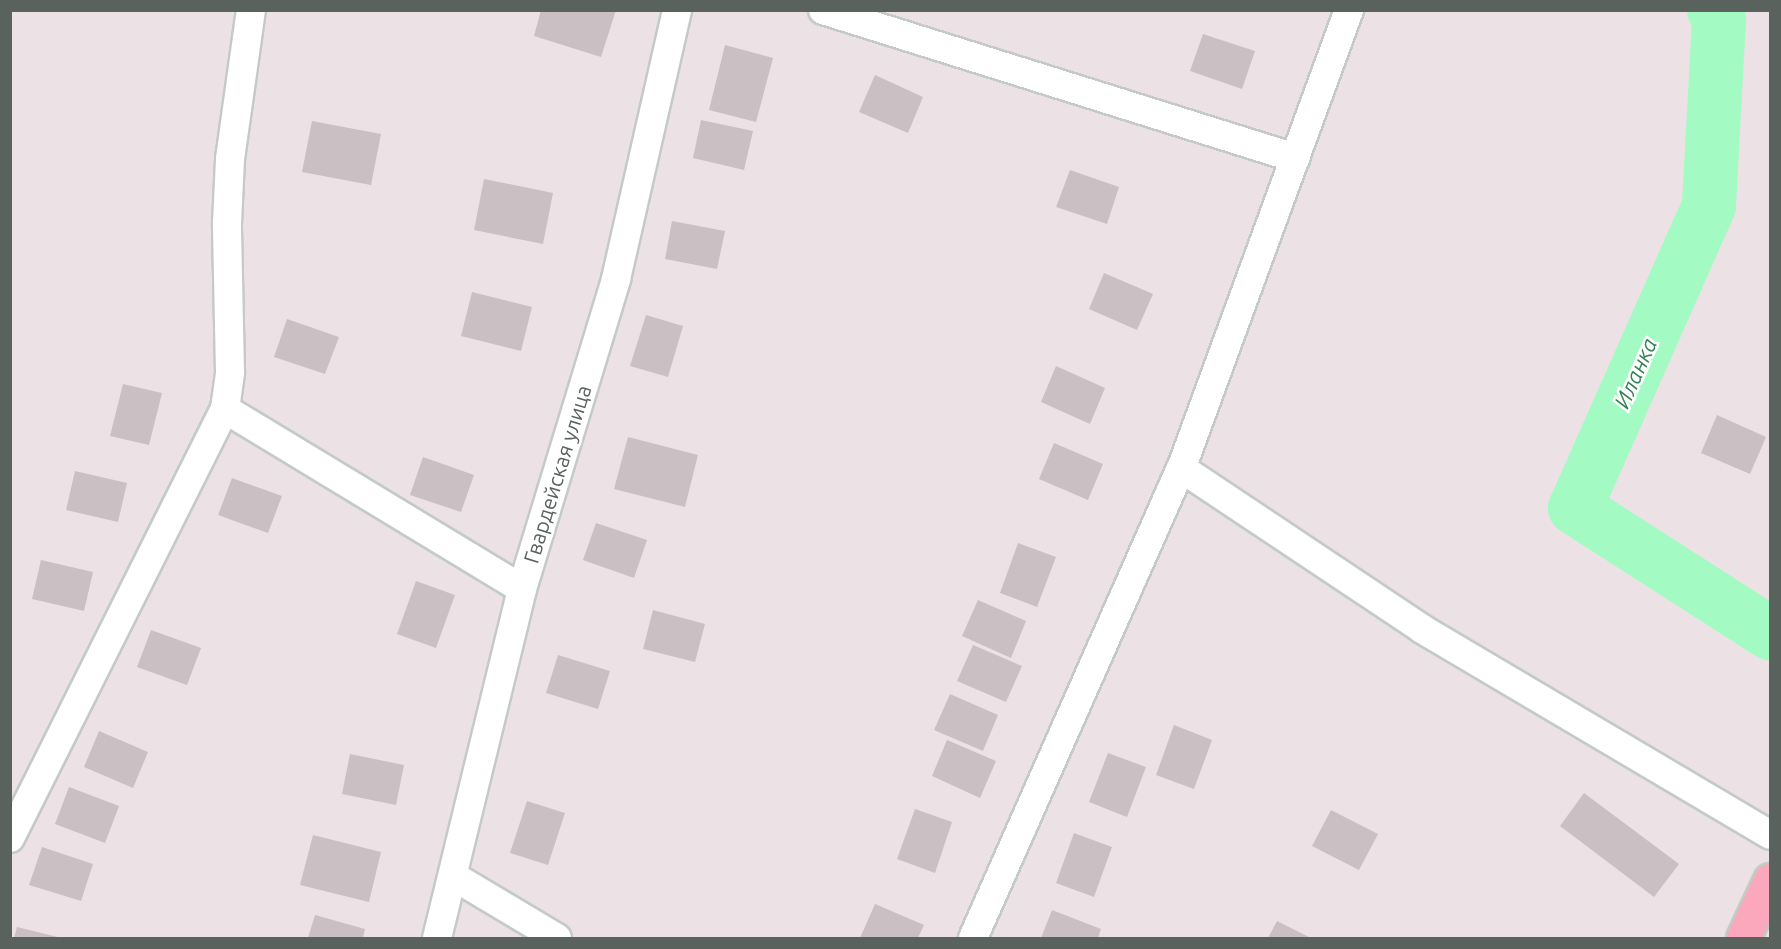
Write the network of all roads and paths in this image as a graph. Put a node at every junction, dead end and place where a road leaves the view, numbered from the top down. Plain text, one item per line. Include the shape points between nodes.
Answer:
1 (251, 10) edge
2 (677, 10) edge
3 (823, 10) edge
4 (1349, 10) edge
5 (1295, 158) junction
6 (225, 409) junction
7 (1181, 468) junction
8 (522, 589) junction
9 (1770, 835) edge
10 (10, 838) edge
11 (453, 876) junction
12 (1770, 880) edge
13 (437, 939) edge
14 (557, 939) edge
15 (973, 939) edge
16 (1743, 939) edge

1 - 6 street via 230,159 227,223 231,372
2 - 8 street, Гвардейская улица via 616,279
3 - 5 street
4 - 5 street
5 - 7 street
6 - 8 street
6 - 10 street
7 - 9 street via 1422,629
7 - 15 street
8 - 11 street, Гвардейская улица
11 - 13 street, Гвардейская улица
11 - 14 street
12 - 16 main road

